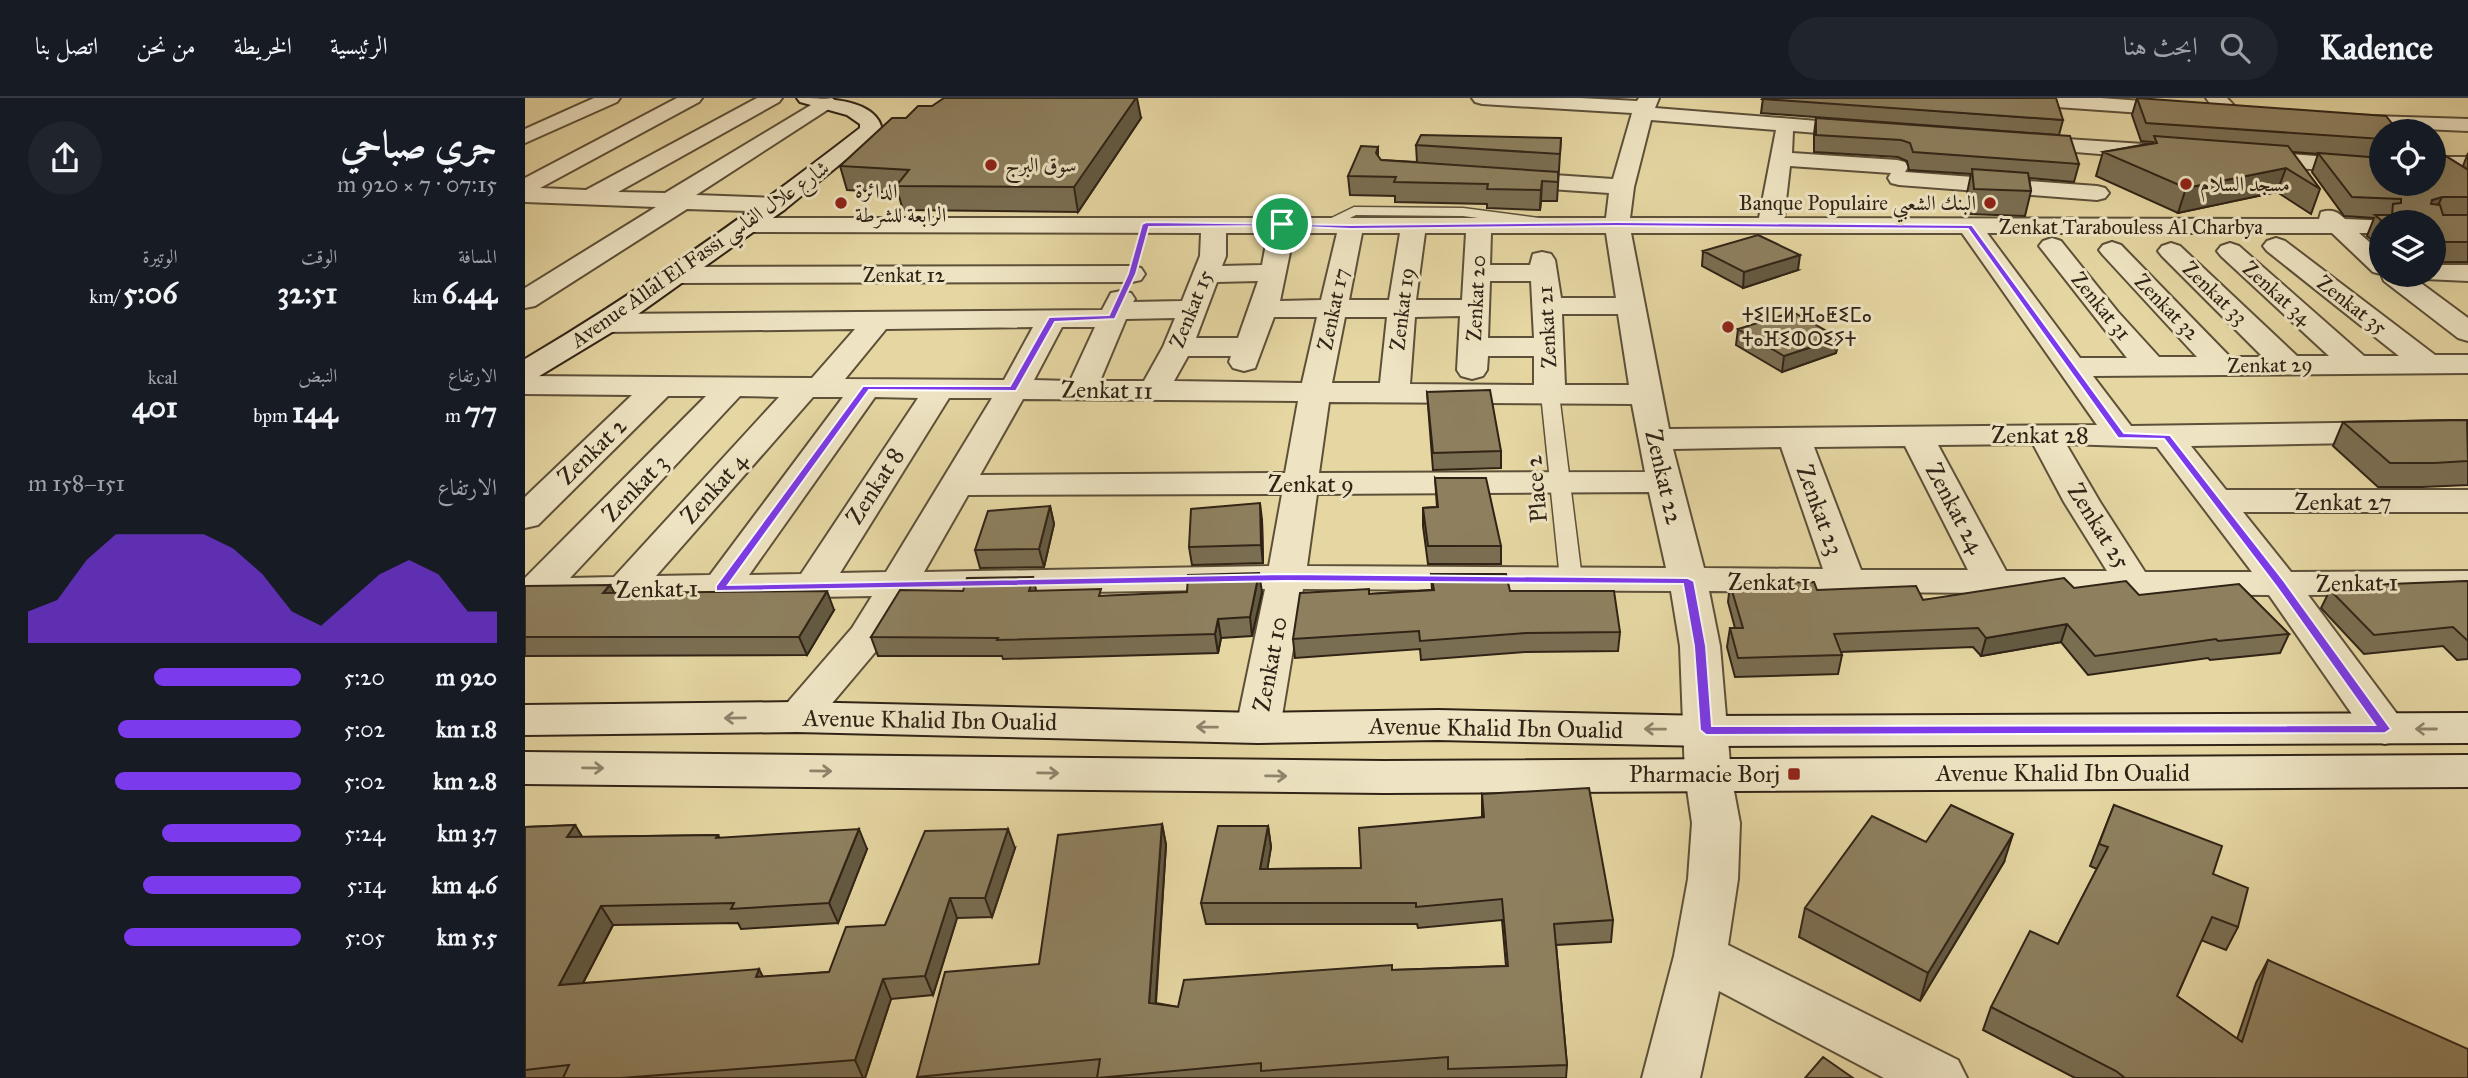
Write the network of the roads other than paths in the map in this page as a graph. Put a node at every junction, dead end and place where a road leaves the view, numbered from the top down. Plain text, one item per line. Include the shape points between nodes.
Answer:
1 (610, 98) edge
2 (692, 98) edge
3 (772, 98) edge
4 (1482, 98) edge
5 (2013, 98) edge
6 (2216, 98) edge
7 (1537, 99) edge
8 (818, 100) edge
9 (2082, 101) edge
10 (1645, 106) edge
11 (538, 112) dead end
12 (577, 114) junction
13 (2232, 114) junction
14 (2257, 115) edge
15 (2320, 120) edge
16 (1785, 125) junction
17 (2468, 125) edge
18 (2369, 126) edge
19 (2446, 126) edge
20 (525, 137) edge
21 (2004, 140) edge
22 (2083, 146) junction
23 (2194, 154) edge
24 (2222, 156) edge
25 (1780, 159) junction
26 (2289, 162) junction
27 (2369, 167) edge
28 (1898, 173) junction
29 (1485, 178) edge
30 (525, 187) edge
31 (1622, 187) junction
32 (2097, 193) junction
33 (525, 195) edge
34 (591, 197) junction
35 (676, 201) junction
36 (776, 205) junction
37 (1424, 221) junction
38 (1146, 224) junction
39 (1214, 224) junction
40 (1282, 224) junction
41 (1616, 224) junction
42 (747, 225) junction
43 (959, 225) junction
44 (1560, 225) junction
45 (1322, 226) junction
46 (1479, 226) junction
47 (1772, 226) junction
48 (2336, 226) junction
49 (2369, 226) edge
50 (1351, 227) junction
51 (1907, 227) junction
52 (1980, 227) junction
53 (2279, 236) junction
54 (2110, 239) junction
55 (2052, 246) junction
56 (2171, 251) junction
57 (2230, 251) junction
58 (2369, 255) edge
59 (1274, 273) junction
60 (1477, 273) junction
61 (2446, 273) edge
62 (2468, 273) edge
63 (1132, 274) junction
64 (1205, 274) junction
65 (675, 275) junction
66 (915, 275) junction
67 (2412, 287) edge
68 (531, 292) edge
69 (1548, 306) junction
70 (1630, 306) junction
71 (1475, 308) junction
72 (1192, 309) junction
73 (1264, 309) junction
74 (1334, 310) junction
75 (1402, 310) junction
76 (1113, 314) junction
77 (2456, 314) edge
78 (1052, 319) junction
79 (877, 322) junction
80 (607, 323) junction
81 (2468, 332) edge
82 (1178, 347) junction
83 (1549, 347) junction
84 (2355, 364) junction
85 (2428, 364) junction
86 (2468, 364) edge
87 (2150, 365) junction
88 (2221, 365) junction
89 (2289, 365) junction
90 (2071, 366) junction
91 (525, 372) edge
92 (525, 384) edge
93 (660, 386) junction
94 (733, 386) junction
95 (813, 387) junction
96 (866, 388) junction
97 (940, 388) junction
98 (1013, 389) junction
99 (1081, 390) junction
100 (1154, 390) junction
101 (1315, 392) junction
102 (1394, 393) junction
103 (1550, 394) junction
104 (1646, 395) junction
105 (2468, 431) edge
106 (2044, 434) junction
107 (1916, 435) junction
108 (2121, 436) junction
109 (2167, 437) junction
110 (1794, 438) junction
111 (1654, 439) junction
112 (1561, 482) junction
113 (1665, 482) junction
114 (1301, 484) junction
115 (956, 485) junction
116 (2217, 501) junction
117 (2468, 501) edge
118 (525, 517) edge
119 (1286, 578) junction
120 (1571, 579) junction
121 (1688, 581) junction
122 (1993, 581) junction
123 (1847, 582) junction
124 (2133, 582) junction
125 (2468, 582) edge
126 (2280, 584) junction
127 (813, 585) junction
128 (896, 586) junction
129 (720, 588) junction
130 (623, 590) junction
131 (530, 591) edge
132 (797, 717) junction
133 (525, 720) edge
134 (1258, 728) junction
135 (2468, 728) edge
136 (2385, 729) junction
137 (1707, 752) junction
138 (2468, 771) edge
139 (528, 772) edge
140 (1700, 957) junction
141 (1671, 1078) edge
142 (1938, 1078) edge

1 - 12 street
2 - 30 street
3 - 34 street
4 - 7 street
5 - 9 street
6 - 13 street
7 - 10 street
8 - 35 street
8 - 36 street, Avenue Allal El Fassi شارع علال الفاسي via 854,111 870,122 871,130
9 - 13 street
9 - 22 street
10 - 16 street
10 - 31 street, Zenkat 22
11 - 12 street
12 - 20 street
13 - 14 street
15 - 18 street
16 - 25 street
16 - 28 street via 1889,138
17 - 19 street
21 - 22 street
22 - 23 street
22 - 32 street
24 - 26 street
25 - 28 street
25 - 47 street
26 - 27 street
26 - 48 street
28 - 32 street
28 - 51 street
29 - 31 street
31 - 41 street, Zenkat 22
32 - 54 street
33 - 34 street
34 - 35 street
35 - 36 street
35 - 68 street
36 - 42 street, Avenue Allal El Fassi شارع علال الفاسي
37 - 44 lane via 1463,212
37 - 45 lane via 1354,211
37 - 46 street, Zenkat Tarabouless Al Charbya
37 - 50 street, Zenkat Tarabouless Al Charbya
37 - 75 street, Zenkat 19 via 1405,272
38 - 39 street, Zenkat Tarabouless Al Charbya
38 - 43 street, Zenkat Tarabouless Al Charbya
38 - 63 street
39 - 40 street, Zenkat Tarabouless Al Charbya
39 - 64 street, Zenkat 15 via 1213,256
40 - 45 street, Zenkat Tarabouless Al Charbya
40 - 59 street
41 - 44 street, Zenkat Tarabouless Al Charbya
41 - 47 street, Zenkat Tarabouless Al Charbya
41 - 70 street, Zenkat 22
42 - 43 street, Zenkat Tarabouless Al Charbya
42 - 65 street, Avenue Allal El Fassi شارع علال الفاسي
43 - 66 street
44 - 46 street, Zenkat Tarabouless Al Charbya
45 - 50 street, Zenkat Tarabouless Al Charbya
46 - 60 street, Zenkat 20
47 - 51 street, Zenkat Tarabouless Al Charbya
48 - 49 street, Zenkat Tarabouless Al Charbya
48 - 53 street, Zenkat Tarabouless Al Charbya
48 - 58 street
50 - 74 street, Zenkat 17
51 - 52 street, Zenkat Tarabouless Al Charbya
52 - 54 street, Zenkat Tarabouless Al Charbya
52 - 55 street
52 - 90 street
53 - 54 street, Zenkat Tarabouless Al Charbya
53 - 57 street
53 - 85 street, Zenkat 35
54 - 55 street
54 - 56 street
54 - 88 street, Zenkat 32
55 - 87 street, Zenkat 31
56 - 57 street
56 - 89 street, Zenkat 33
57 - 84 street, Zenkat 34
59 - 64 street
59 - 73 street
60 - 69 street, Zenkat 21 via 1543,266
60 - 71 street, Zenkat 20
61 - 62 street
63 - 66 street, Zenkat 12
63 - 76 street
64 - 72 street, Zenkat 15
65 - 66 street, Zenkat 12
65 - 80 street, Avenue Allal El Fassi شارع علال الفاسي
67 - 77 street
69 - 70 street
69 - 83 street, Zenkat 21
70 - 104 street, Zenkat 22
71 - 75 street
71 - 83 street, Zenkat 20 via 1473,359
72 - 76 street
72 - 82 street, Zenkat 15
73 - 74 street
73 - 82 street via 1247,355
74 - 75 street
74 - 101 street, Zenkat 17
75 - 102 street, Zenkat 19
76 - 78 street
76 - 99 street
77 - 81 street
78 - 79 street
78 - 98 street
79 - 80 street
79 - 95 street, Zenkat 4
80 - 91 street, Avenue Allal El Fassi شارع علال الفاسي
82 - 100 street, Zenkat 15
83 - 103 street, Zenkat 21
84 - 85 street, Zenkat 29
84 - 89 street, Zenkat 29
85 - 86 street, Zenkat 29
87 - 88 street, Zenkat 29
87 - 90 street, Zenkat 29
88 - 89 street, Zenkat 29
90 - 108 street
92 - 93 street, Zenkat 11
93 - 94 street, Zenkat 11
93 - 118 street, Zenkat 2
94 - 95 street, Zenkat 11
94 - 131 street, Zenkat 3
95 - 96 street, Zenkat 11
95 - 130 street, Zenkat 4
96 - 97 street, Zenkat 11
96 - 129 street
97 - 98 street, Zenkat 11
97 - 127 street, Zenkat 8
98 - 99 street, Zenkat 11
98 - 115 street
99 - 100 street, Zenkat 11
100 - 101 street, Zenkat 11
101 - 102 street, Zenkat 11
101 - 114 street, Zenkat 10
102 - 103 street, Zenkat 11
103 - 104 street, Zenkat 11
103 - 112 lane, Place 2
104 - 111 street, Zenkat 22
105 - 109 street, Zenkat 28
106 - 107 street, Zenkat 28
106 - 108 street, Zenkat 28
106 - 124 street, Zenkat 25
107 - 110 street, Zenkat 28
107 - 122 street, Zenkat 24
108 - 109 street, Zenkat 28
109 - 116 street
110 - 111 street, Zenkat 28
110 - 123 street, Zenkat 23
111 - 113 street, Zenkat 22
112 - 113 street, Zenkat 9
112 - 114 street, Zenkat 9
112 - 120 lane, Place 2
113 - 121 street, Zenkat 22
114 - 115 street, Zenkat 9
114 - 119 street, Zenkat 10
115 - 128 street
116 - 117 street, Zenkat 27
116 - 126 street
119 - 120 street, Zenkat 1
119 - 128 street, Zenkat 1
119 - 134 street, Zenkat 10
120 - 121 street, Zenkat 1
121 - 123 street, Zenkat 1
121 - 137 street, Zenkat 22 via 1700,646
122 - 123 street, Zenkat 1
122 - 124 street, Zenkat 1
124 - 126 street, Zenkat 1
125 - 126 street, Zenkat 1
126 - 136 street
127 - 128 street, Zenkat 1
127 - 129 street, Zenkat 1
128 - 132 street via 868,635
129 - 130 street, Zenkat 1
130 - 131 street, Zenkat 1
132 -> 133 street, Avenue Khalid Ibn Oualid
134 -> 132 street, Avenue Khalid Ibn Oualid
137 -> 134 street, Avenue Khalid Ibn Oualid via 1438,725
135 -> 136 street, Avenue Khalid Ibn Oualid
136 - 137 street, Avenue Khalid Ibn Oualid
137 - 138 street, Avenue Khalid Ibn Oualid
139 -> 137 street, Avenue Khalid Ibn Oualid via 1384,777
137 - 140 street, Zenkat 22 via 1716,823 1713,879
140 - 141 street, Zenkat 22
140 - 142 street

